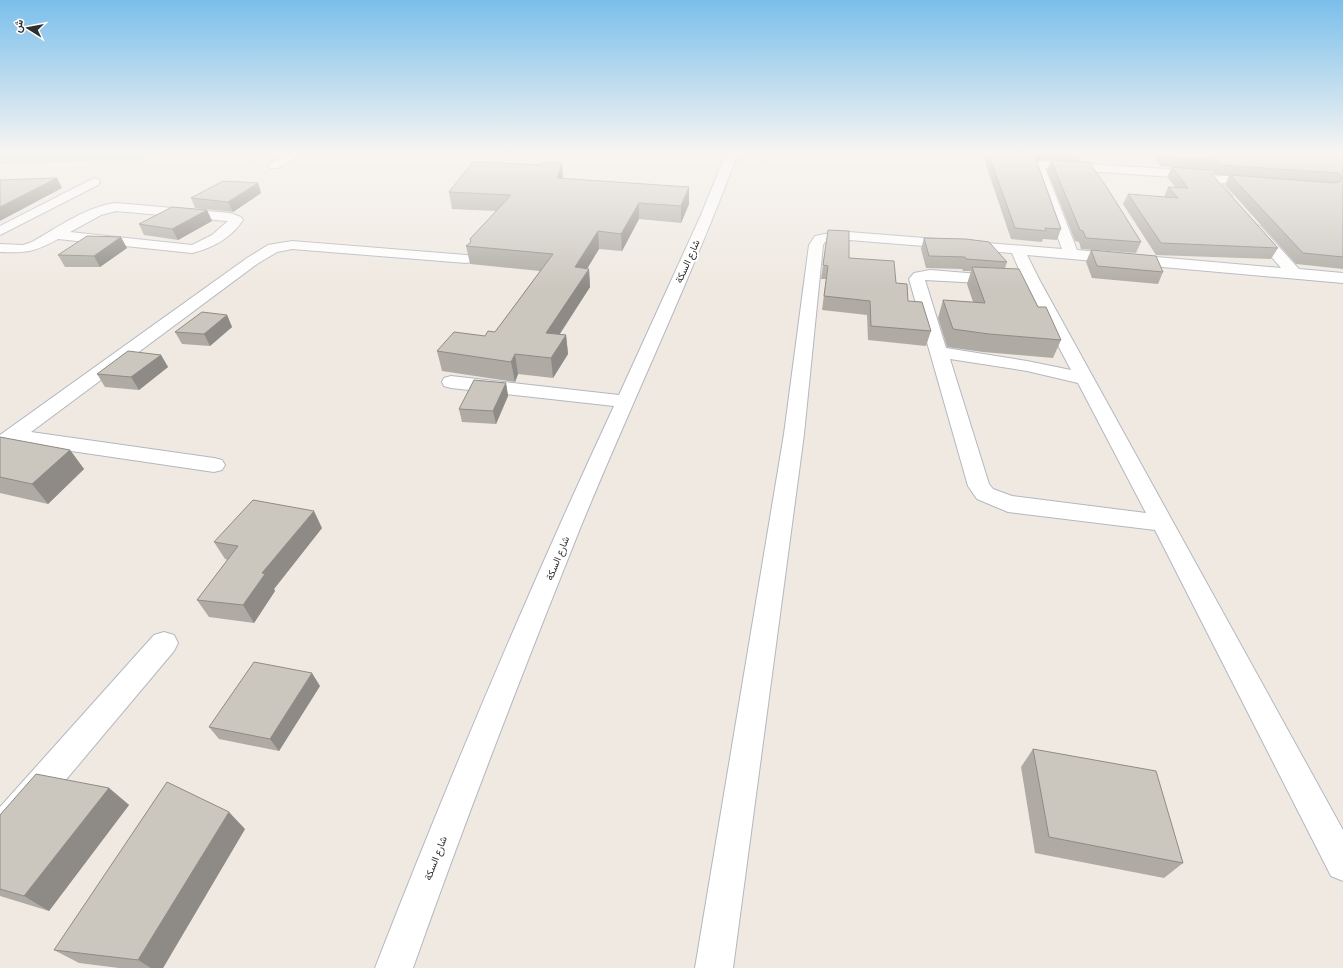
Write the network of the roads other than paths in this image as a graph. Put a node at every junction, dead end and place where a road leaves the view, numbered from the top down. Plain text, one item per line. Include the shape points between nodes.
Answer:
1 (63, 198) edge
2 (715, 198) edge
3 (1051, 198) edge
4 (1227, 198) edge
5 (1235, 207) edge
6 (1245, 218) edge
7 (0, 231) edge
8 (57, 235) junction
9 (0, 248) edge
10 (1018, 251) junction
11 (1072, 255) junction
12 (466, 259) dead end
13 (1295, 274) junction
14 (1343, 278) edge
15 (1032, 281) junction
16 (940, 352) junction
17 (1085, 379) junction
18 (451, 382) dead end
19 (625, 401) junction
20 (7, 441) edge
21 (214, 465) dead end
22 (1163, 523) junction
23 (164, 643) dead end
24 (0, 832) edge
25 (1343, 864) edge
26 (394, 968) edge
27 (714, 968) edge

1 - 7 street
2 - 19 street, شارع السكة
3 - 11 street
4 - 5 street
6 - 13 street
8 - 8 street via 192,248 213,240 236,220 230,217 111,207 96,212
8 - 9 street via 30,248
10 - 11 street
10 - 15 street
10 - 27 street via 849,236 830,237 820,240 816,245 794,434
11 - 13 street via 1146,254
12 - 20 street via 292,245 273,248
13 - 14 street
15 - 16 street via 919,276 917,279
15 - 17 street
16 - 17 street via 1027,366
16 - 22 street via 958,420 979,486 985,494 1008,504
17 - 22 street
18 - 19 street
19 - 26 street, شارع السكة via 568,530 453,812
20 - 21 street
22 - 25 street
23 - 24 street

